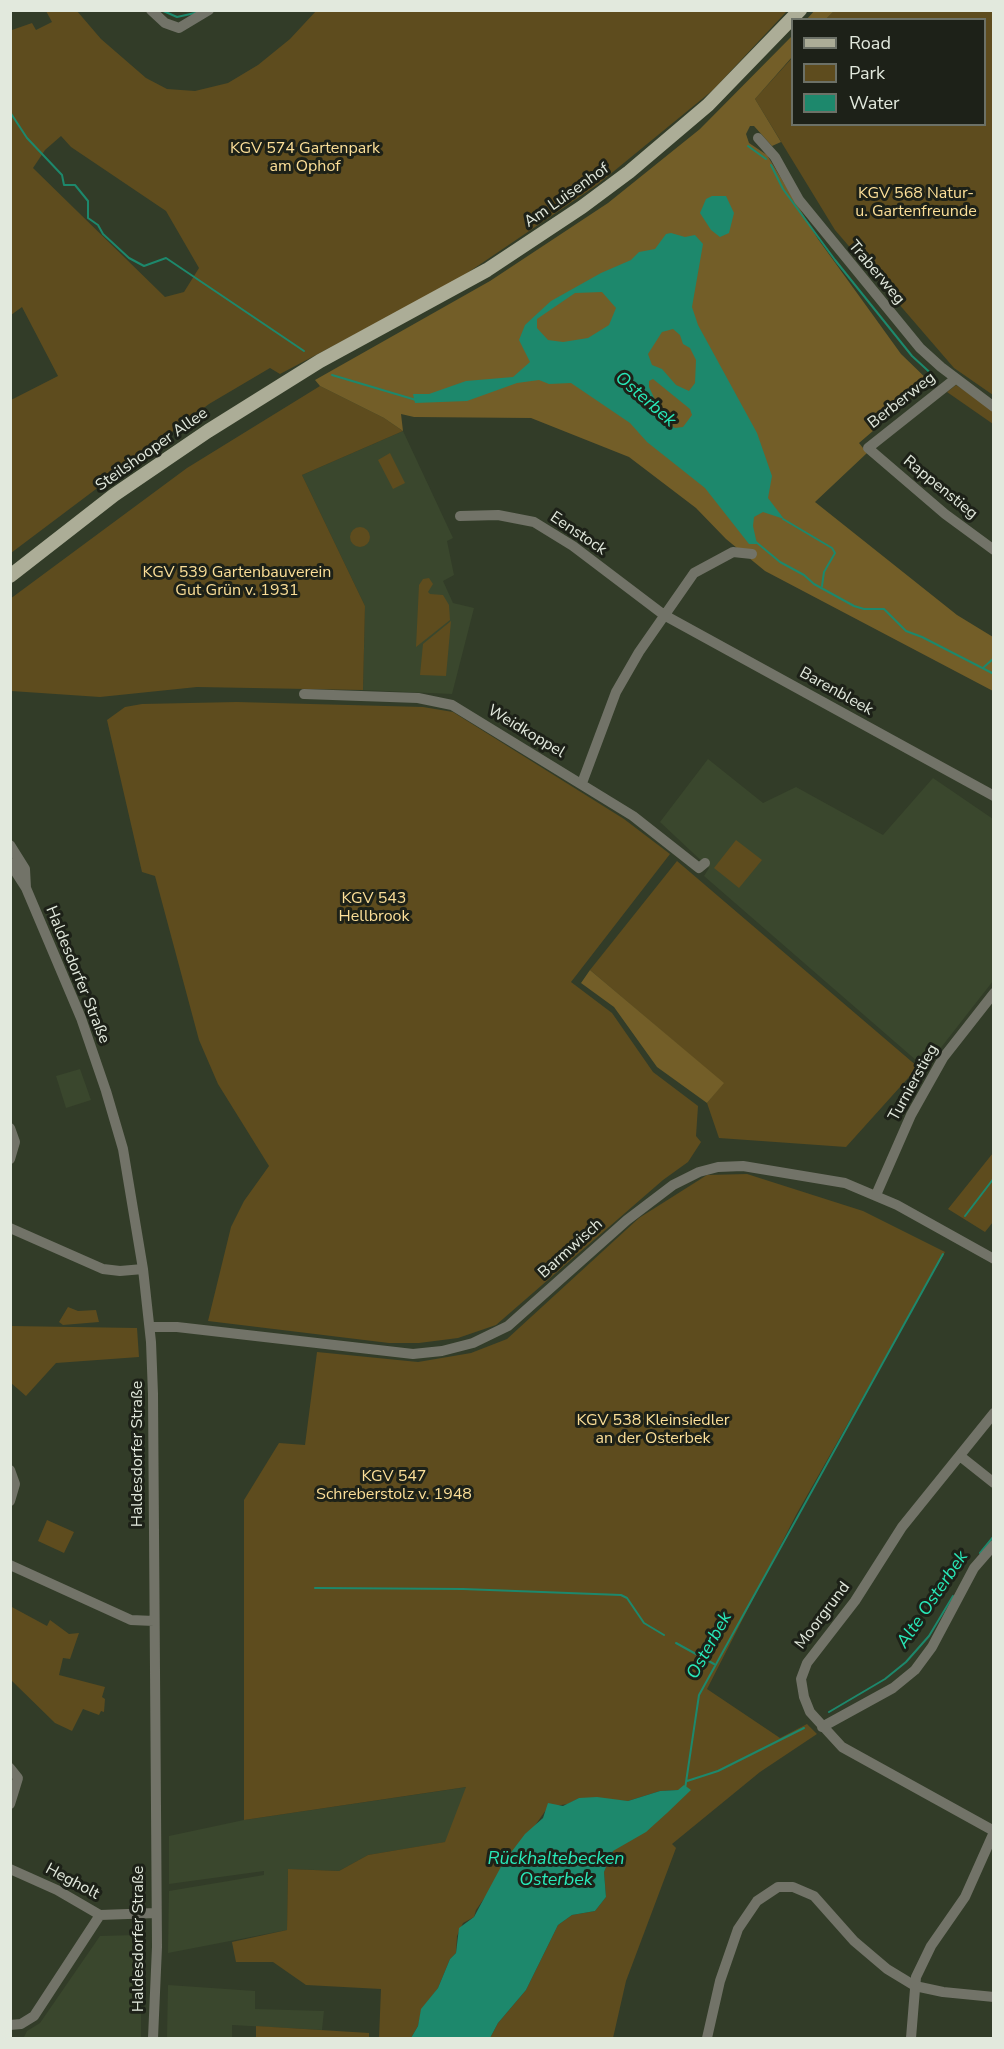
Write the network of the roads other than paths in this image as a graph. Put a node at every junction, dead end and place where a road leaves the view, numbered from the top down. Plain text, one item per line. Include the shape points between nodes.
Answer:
1 (151, 10) edge
2 (209, 10) edge
3 (791, 19) edge
4 (758, 138) dead end
5 (320, 361) joint
6 (955, 379) junction
7 (993, 407) edge
8 (868, 447) joint
9 (460, 516) dead end
10 (993, 550) edge
11 (752, 554) dead end
12 (10, 576) edge
13 (664, 615) junction
14 (304, 694) dead end
15 (582, 783) junction
16 (993, 796) edge
17 (10, 845) edge
18 (10, 863) edge
19 (705, 863) dead end
20 (26, 888) junction
21 (993, 993) edge
22 (10, 1128) edge
23 (10, 1159) edge
24 (876, 1195) junction
25 (10, 1228) edge
26 (993, 1259) edge
27 (143, 1269) junction
28 (150, 1327) junction
29 (993, 1413) edge
30 (960, 1456) junction
31 (10, 1470) edge
32 (993, 1483) edge
33 (10, 1501) edge
34 (993, 1545) edge
35 (10, 1565) edge
36 (154, 1621) junction
37 (822, 1727) junction
38 (10, 1768) edge
39 (10, 1804) edge
40 (993, 1831) edge
41 (10, 1869) edge
42 (156, 1913) junction
43 (100, 1915) junction
44 (915, 1986) junction
45 (993, 1997) edge
46 (10, 2025) edge
47 (153, 2038) edge
48 (707, 2038) edge
49 (911, 2038) edge

1 - 2 street via 165,23 179,28
3 - 5 main road, Am Luisenhof via 708,105 604,191 487,270
4 - 6 street, Traberweg via 838,251 920,348
5 - 12 main road, Steilshooper Allee via 148,471
6 - 7 street, Traberweg
6 - 8 street, Berberweg
8 - 10 street, Rappenstieg
9 - 13 street, Eenstock via 498,514 534,522 573,546
11 - 13 street via 733,552 694,573
13 - 15 street via 616,692
13 - 16 street, Barenbleek
14 - 15 street, Weidkoppel via 418,698 452,705
15 - 19 street, Weidkoppel via 633,816 699,868
17 - 20 street, Haldesdorfer Straße via 24,869
18 - 20 street, Haldesdorfer Straße
20 - 27 street, Haldesdorfer Straße via 81,1018 106,1091 123,1149
21 - 24 street, Turnierstieg via 940,1062 911,1115
22 - 23 street via 15,1139
24 - 26 street, Barmwisch
24 - 28 street, Barmwisch via 845,1183 742,1166 699,1172 673,1185 627,1220 508,1326 473,1343 442,1351 412,1354
25 - 27 street via 103,1269
27 - 28 street, Haldesdorfer Straße
28 - 36 street, Haldesdorfer Straße
29 - 30 street, Moorgrund
30 - 32 street
30 - 37 street, Moorgrund via 902,1527 855,1601 807,1663 801,1679 804,1697
31 - 33 street via 15,1484
34 - 37 street via 974,1568 932,1647 915,1670 893,1688
35 - 36 street via 131,1620
36 - 42 street, Haldesdorfer Straße
37 - 40 street, Moorgrund via 842,1747
38 - 39 street via 18,1778
40 - 44 street via 965,1897 931,1946
41 - 43 street, Hegholt
42 - 43 street, Hegholt
42 - 47 street, Haldesdorfer Straße
43 - 46 street via 34,2016
44 - 45 street
44 - 48 street via 860,1946 814,1896 793,1887 777,1887 757,1901 738,1929 720,1981
44 - 49 street

